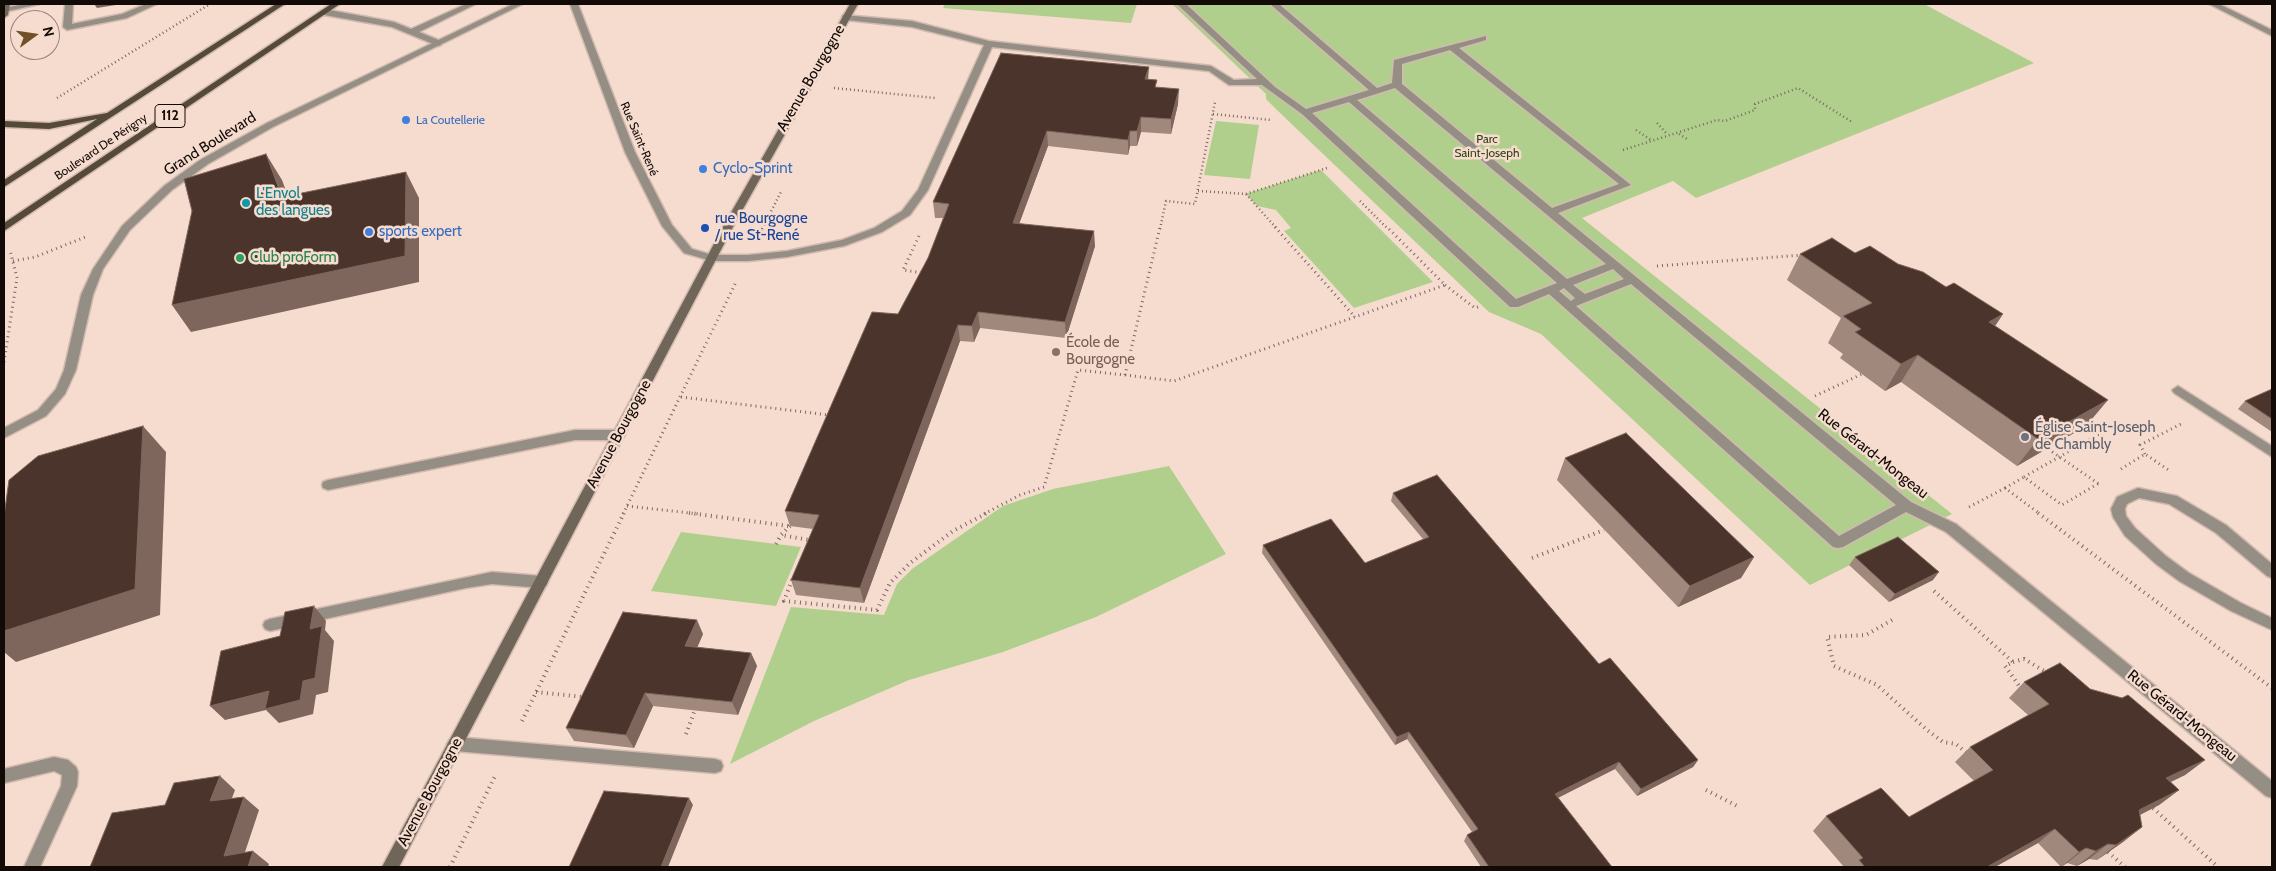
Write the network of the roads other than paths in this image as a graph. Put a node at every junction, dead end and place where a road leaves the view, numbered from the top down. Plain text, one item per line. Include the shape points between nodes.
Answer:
1 (36, 4) edge
2 (69, 4) edge
3 (153, 4) edge
4 (281, 4) edge
5 (336, 4) edge
6 (472, 4) edge
7 (519, 4) edge
8 (574, 4) edge
9 (854, 4) edge
10 (1181, 4) edge
11 (1274, 4) edge
12 (2213, 4) edge
13 (5, 9) edge
14 (324, 12) junction
15 (846, 17) junction
16 (412, 32) junction
17 (2272, 32) edge
18 (1483, 38) dead end
19 (438, 43) junction
20 (989, 44) junction
21 (1452, 47) junction
22 (1265, 82) junction
23 (1396, 86) junction
24 (1375, 91) junction
25 (1351, 99) junction
26 (114, 112) junction
27 (1305, 112) junction
28 (4, 124) edge
29 (4, 184) edge
30 (1550, 212) junction
31 (4, 228) edge
32 (712, 258) junction
33 (1613, 265) junction
34 (1631, 280) junction
35 (1565, 284) junction
36 (1550, 290) junction
37 (1583, 299) junction
38 (1567, 305) junction
39 (2178, 390) dead end
40 (4, 434) edge
41 (619, 434) junction
42 (2272, 452) edge
43 (328, 485) dead end
44 (1906, 506) junction
45 (2272, 572) edge
46 (541, 582) junction
47 (2272, 624) edge
48 (270, 625) dead end
49 (455, 744) junction
50 (715, 766) dead end
51 (4, 776) edge
52 (2272, 791) edge
53 (32, 867) edge
54 (390, 867) edge

1 - 13 street
2 - 3 street via 67,27 124,16
4 - 26 main road, Boulevard De Périgny / 112
5 - 14 main road, Boulevard De Périgny / 112
6 - 16 street
7 - 19 street, Grand Boulevard
8 - 32 street, Rue Saint-René via 630,152 667,226 691,253
9 - 15 street, Avenue Bourgogne
10 - 22 street
11 - 24 street
12 - 17 street
14 - 16 street via 386,23
14 - 31 main road, Boulevard De Périgny / 112
15 - 20 street via 912,24
15 - 32 street, Avenue Bourgogne
16 - 19 street
18 - 21 street
19 - 40 street, Grand Boulevard via 242,140 188,173 153,200 126,228 98,269 81,317 70,370 61,391 42,413
20 - 22 street via 1212,69 1232,83
20 - 32 street, Rue Saint-René via 923,190 906,213 878,230 844,242 788,254
21 - 23 street via 1397,62
21 - 30 street via 1626,185
22 - 27 street
23 - 24 street
23 - 30 street, Rue Gérard-Mongeau
24 - 25 street
25 - 27 street
25 - 35 street
26 - 28 main road via 49,126
26 - 29 main road, Boulevard De Périgny / 112
27 - 36 street via 1514,304
30 - 33 street, Rue Gérard-Mongeau
32 - 41 street, Avenue Bourgogne
33 - 34 street, Rue Gérard-Mongeau
33 - 35 street
34 - 37 street
34 - 44 street, Rue Gérard-Mongeau
35 - 36 street
35 - 37 street
36 - 38 street
37 - 38 street
38 - 44 street via 1838,543
39 - 42 street
41 - 43 street via 575,435
41 - 46 street, Avenue Bourgogne
44 - 52 street, Rue Gérard-Mongeau via 1951,528
45 - 47 street via 2221,529 2172,500 2138,493 2122,501 2118,509 2130,532 2161,560 2236,607
46 - 48 street via 492,578 466,582
46 - 49 street, Avenue Bourgogne
49 - 50 street
49 - 54 street, Avenue Bourgogne
51 - 53 street via 54,764 62,765 70,772 69,786

